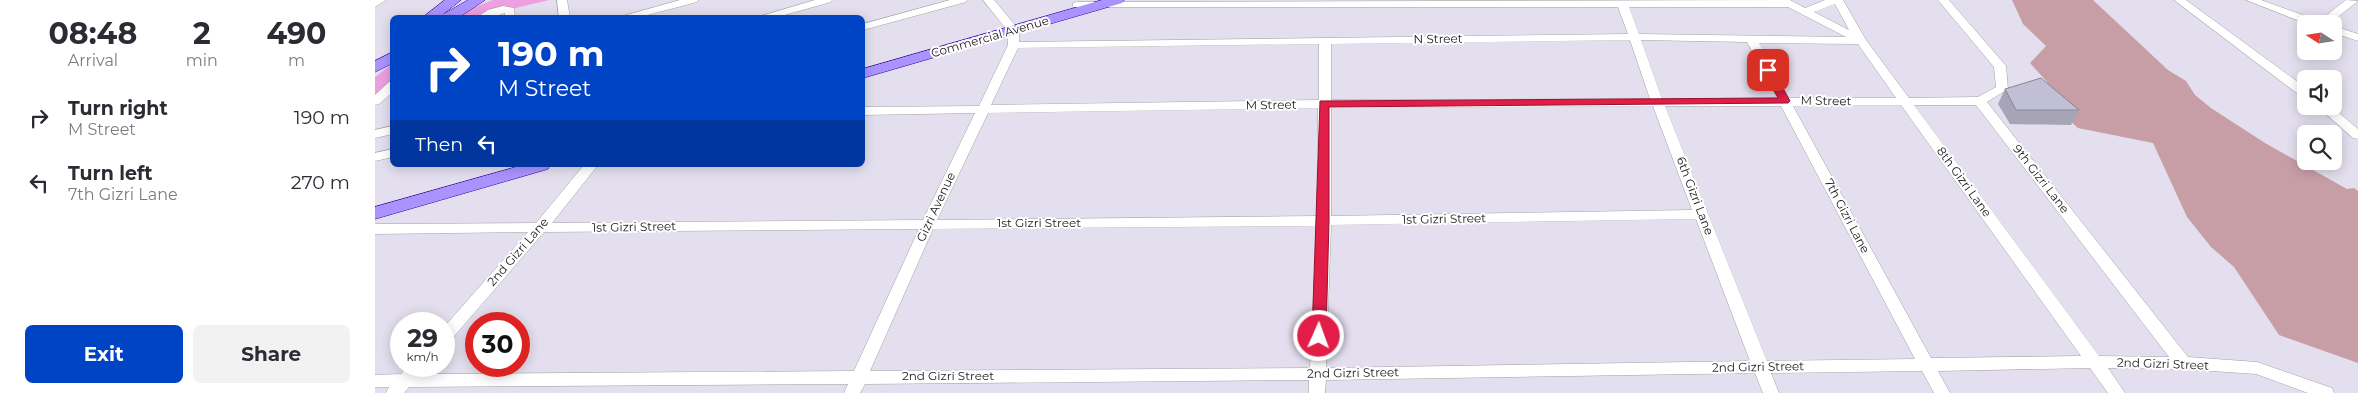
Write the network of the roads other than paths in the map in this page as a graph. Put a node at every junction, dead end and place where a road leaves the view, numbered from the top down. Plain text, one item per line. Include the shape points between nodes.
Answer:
1 (381, 0) edge
2 (454, 0) edge
3 (478, 0) edge
4 (562, 0) edge
5 (693, 0) edge
6 (827, 0) edge
7 (962, 0) edge
8 (988, 0) edge
9 (1117, 0) edge
10 (1834, 0) edge
11 (1838, 0) edge
12 (1943, 0) edge
13 (2179, 0) edge
14 (2251, 0) edge
15 (2353, 0) edge
16 (1625, 2) edge
17 (1785, 2) edge
18 (1095, 3) edge
19 (375, 4) edge
20 (1804, 12) junction
21 (433, 15) edge
22 (452, 15) edge
23 (487, 15) edge
24 (510, 15) edge
25 (564, 15) edge
26 (633, 15) edge
27 (770, 15) edge
28 (2332, 15) edge
29 (2297, 16) edge
30 (865, 26) edge
31 (1010, 27) junction
32 (2343, 32) edge
33 (1635, 37) junction
34 (2358, 38) edge
35 (1751, 39) junction
36 (1861, 40) junction
37 (1325, 41) junction
38 (390, 44) edge
39 (1014, 45) junction
40 (375, 55) edge
41 (390, 58) edge
42 (865, 65) edge
43 (375, 68) edge
44 (865, 73) edge
45 (2297, 87) edge
46 (390, 88) edge
47 (1657, 101) junction
48 (1785, 101) junction
49 (1980, 101) junction
50 (1905, 102) junction
51 (1324, 104) junction
52 (375, 105) edge
53 (981, 110) junction
54 (865, 111) edge
55 (2334, 115) edge
56 (390, 131) edge
57 (375, 134) edge
58 (2358, 135) edge
59 (390, 154) edge
60 (375, 157) edge
61 (508, 167) edge
62 (535, 167) edge
63 (589, 167) edge
64 (375, 206) edge
65 (375, 213) edge
66 (1702, 214) junction
67 (1324, 221) junction
68 (928, 224) junction
69 (540, 228) junction
70 (375, 229) edge
71 (455, 325) edge
72 (2095, 362) junction
73 (2183, 363) junction
74 (1927, 364) junction
75 (1760, 367) junction
76 (1317, 374) junction
77 (408, 377) edge
78 (859, 377) junction
79 (375, 381) edge
80 (399, 387) edge
81 (852, 393) edge
82 (1317, 393) edge
83 (1771, 393) edge
84 (1942, 393) edge
85 (2117, 393) edge
86 (2326, 393) edge

1 - 19 street
2 - 21 main road
3 - 22 main road
4 - 25 street
5 - 26 street
6 - 27 street
7 - 30 street
8 - 31 street
9 - 18 main road, Commercial Avenue
10 - 20 street
11 - 36 street, 8th Gizri Lane
12 - 49 street via 2001,66 2002,89
13 - 45 street
14 - 29 street
15 - 28 street
16 - 17 street
16 - 18 street
16 - 33 street, 6th Gizri Lane
17 - 20 street
18 - 31 main road, Commercial Avenue
18 - 31 main road, Commercial Avenue via 1077,5
20 - 36 street
23 - 24 street via 507,9
31 - 39 street
31 - 42 main road, Commercial Avenue
31 - 44 main road, Commercial Avenue
32 - 34 street
33 - 35 street, N Street
33 - 37 street, N Street
33 - 47 street, 6th Gizri Lane
35 - 36 street, N Street
35 - 48 street, 7th Gizri Lane
36 - 50 street, 8th Gizri Lane
37 - 39 street, N Street
37 - 51 street
38 - 40 main road
39 - 53 street, Gizri Avenue
41 - 43 main road
46 - 52 street
47 - 48 street, M Street
47 - 51 street, M Street
47 - 66 street, 6th Gizri Lane
48 - 50 street, M Street
48 - 74 street, 7th Gizri Lane
49 - 50 street, M Street
49 - 73 street, 9th Gizri Lane
50 - 72 street, 8th Gizri Lane
51 - 53 street, M Street
51 - 67 street
53 - 54 street, M Street
53 - 68 street, Gizri Avenue
55 - 58 street
56 - 57 street
59 - 60 street
61 - 64 main road
62 - 65 main road
63 - 69 street, 2nd Gizri Lane
66 - 67 street, 1st Gizri Street
66 - 75 street, 6th Gizri Lane
67 - 68 street, 1st Gizri Street
67 - 76 street
68 - 69 street, 1st Gizri Street
68 - 78 street, Gizri Avenue
69 - 70 street, 1st Gizri Street
69 - 71 street, 2nd Gizri Lane
72 - 73 street, 2nd Gizri Street
72 - 74 street, 2nd Gizri Street
72 - 85 street, 8th Gizri Lane
73 - 86 street, 2nd Gizri Street via 2257,368
74 - 75 street, 2nd Gizri Street
74 - 84 street, 7th Gizri Lane
75 - 76 street, 2nd Gizri Street
75 - 83 street, 6th Gizri Lane
76 - 78 street, 2nd Gizri Street
76 - 82 street
77 - 80 street
78 - 80 street, 2nd Gizri Street
78 - 81 street, Gizri Avenue
79 - 80 street, 2nd Gizri Street

